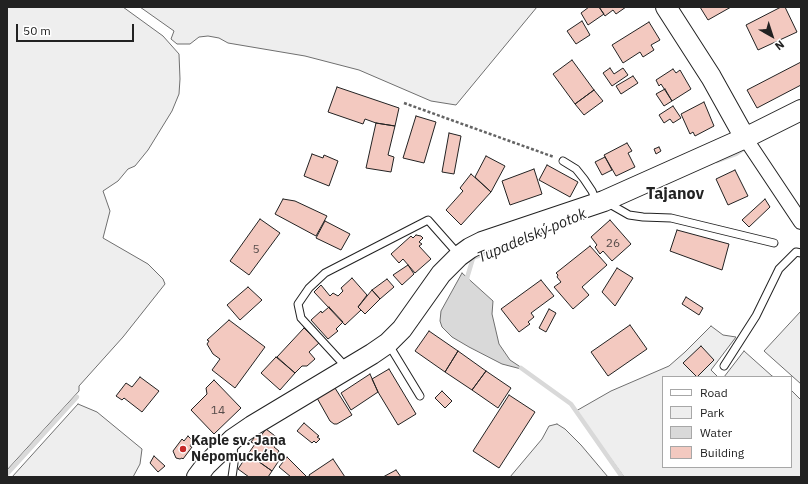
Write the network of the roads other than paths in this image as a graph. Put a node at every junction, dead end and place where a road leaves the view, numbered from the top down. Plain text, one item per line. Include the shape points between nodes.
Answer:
1 (666, 7) edge
2 (801, 110) edge
3 (745, 138) junction
4 (563, 160) road end
5 (600, 202) junction
6 (801, 222) edge
7 (774, 243) dead end
8 (801, 253) edge
9 (459, 256) junction
10 (388, 343) junction
11 (724, 366) dead end
12 (348, 369) junction
13 (420, 396) dead end
14 (233, 439) junction
15 (197, 477) edge
16 (232, 477) edge

1 - 3 street via 711,77
2 - 3 street
3 - 5 street
3 - 6 street
4 - 5 lane via 576,168
5 - 7 lane via 629,215 671,218
5 - 9 street via 482,242
8 - 11 lane via 796,252 779,269 756,316
9 - 10 street via 441,274 402,329
9 - 12 lane via 428,220 324,273 309,288 298,304 301,318
10 - 12 street
10 - 13 lane
12 - 14 street
14 - 15 street
14 - 16 lane

